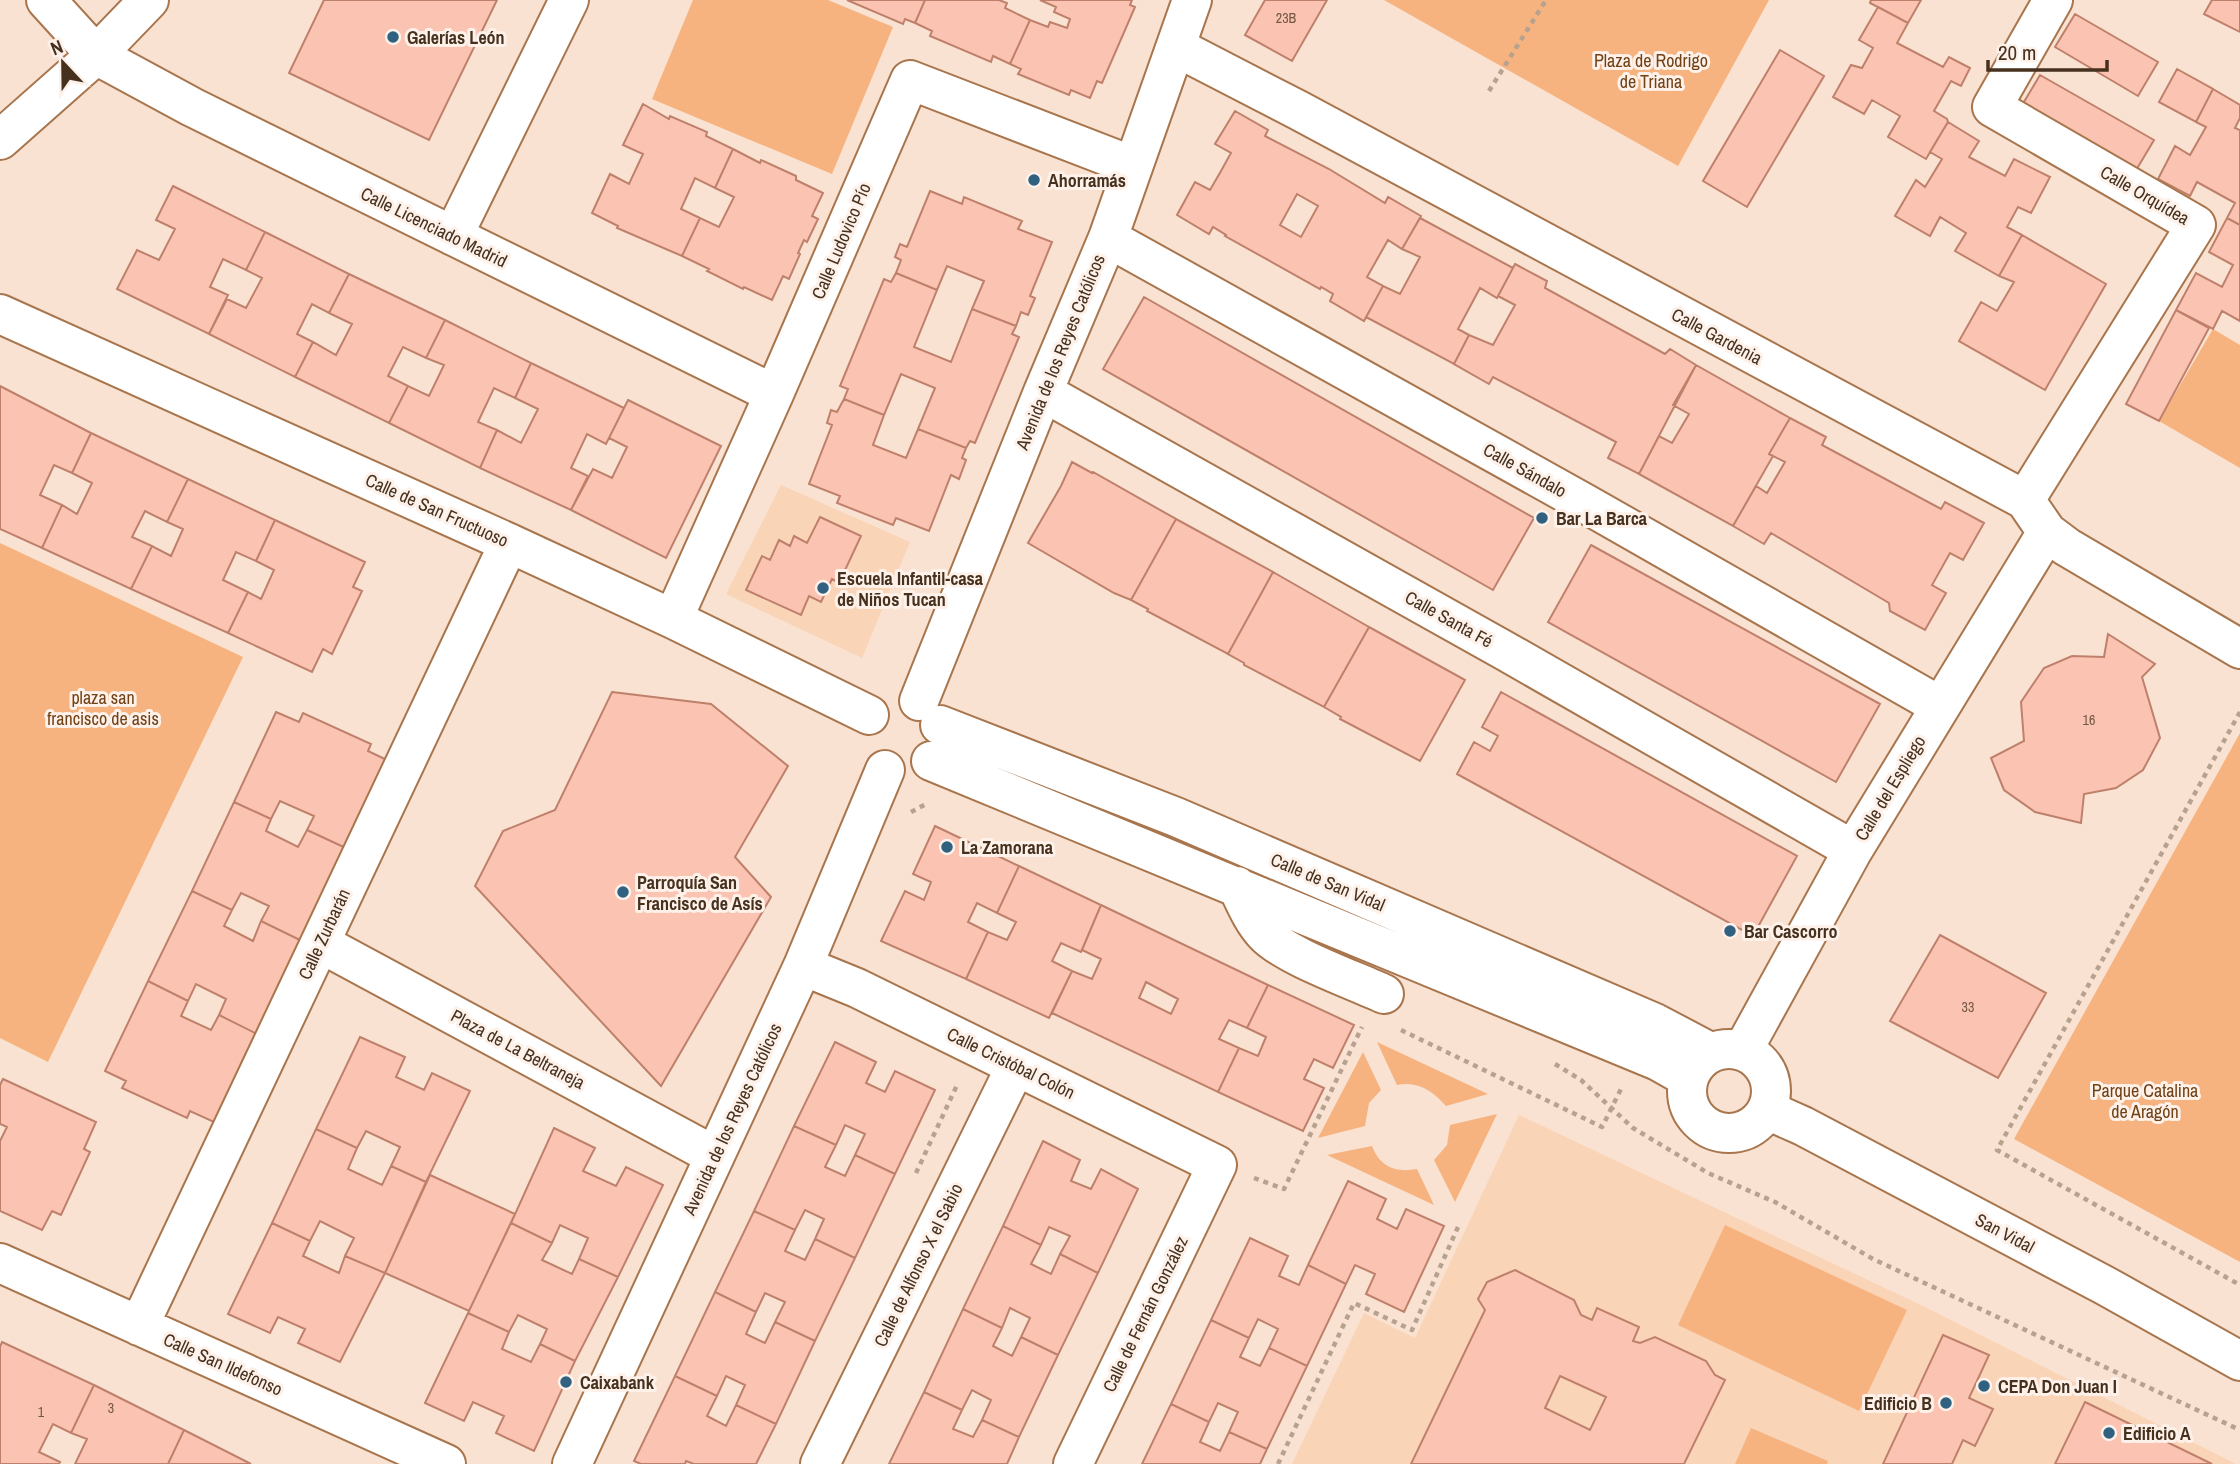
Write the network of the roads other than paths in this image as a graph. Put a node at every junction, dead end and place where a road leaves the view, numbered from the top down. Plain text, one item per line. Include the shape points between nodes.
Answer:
1 (46, 0) edge
2 (149, 0) edge
3 (569, 0) edge
4 (1192, 0) edge
5 (2053, 0) edge
6 (1176, 47) junction
7 (96, 55) junction
8 (8, 119) edge
9 (1133, 166) junction
10 (453, 236) junction
11 (1108, 238) junction
12 (0, 314) edge
13 (1043, 392) junction
14 (774, 394) junction
15 (2025, 500) junction
16 (2046, 532) junction
17 (509, 543) junction
18 (673, 619) junction
19 (2240, 649) edge
20 (1940, 706) junction
21 (869, 715) junction
22 (930, 729) junction
23 (885, 770) junction
24 (1853, 850) junction
25 (1237, 886) junction
26 (320, 943) junction
27 (803, 966) junction
28 (1380, 1014) road end
29 (1714, 1060) junction
30 (1016, 1066) junction
31 (1767, 1110) junction
32 (715, 1156) junction
33 (1217, 1165) joint
34 (0, 1263) edge
35 (139, 1325) junction
36 (2240, 1361) edge
37 (446, 1464) edge
38 (572, 1464) edge
39 (820, 1464) edge
40 (1073, 1464) edge

1 - 7 street, Calle Licenciado Madrid
2 - 7 street
3 - 10 street
4 - 6 street, Avenida de los Reyes Católicos
5 - 15 street, Calle Orquídea via 1992,107 2196,225
6 - 9 street, Avenida de los Reyes Católicos
6 - 15 street, Calle Gardenia
7 - 8 street
7 - 10 street, Calle Licenciado Madrid
9 - 11 street, Avenida de los Reyes Católicos
9 - 14 street, Calle Ludovico Pío via 911,80
10 - 14 street, Calle Licenciado Madrid
11 - 13 street, Avenida de los Reyes Católicos
11 - 20 street, Calle Sándalo
12 - 17 street, Calle de San Fructuoso
13 - 22 street, Avenida de los Reyes Católicos
13 - 24 street, Calle Santa Fé
14 - 18 street, Calle Ludovico Pío
15 - 16 street, Calle Gardenia
16 - 19 street, Calle Gardenia
16 - 20 street, Calle del Espliego
17 - 18 street, Calle de San Fructuoso
17 - 26 street, Calle Zurbarán
18 - 21 street, Calle de San Fructuoso
20 - 24 street, Calle del Espliego
21 - 22 street via 878,705 901,697
21 - 23 street via 864,727 867,752
22 - 23 street via 909,773
22 - 25 street
22 - 29 street, Calle de San Vidal via 1176,817 1655,1023
23 - 27 street, Avenida de los Reyes Católicos
24 - 29 street, Calle del Espliego
25 - 28 street via 1264,934
25 - 29 street via 1658,1061
26 - 32 street, Plaza de La Beltraneja
26 - 35 street, Calle Zurbarán
27 - 30 street, Calle Cristóbal Colón
27 - 32 street, Avenida de los Reyes Católicos
29 - 31 street via 1756,1058 1766,1069 1771,1087
29 - 31 street via 1686,1097 1704,1126 1737,1133 1758,1122
30 - 33 street, Calle Cristóbal Colón
30 - 39 street, Calle de Alfonso X el Sabio
31 - 36 street, San Vidal
32 - 38 street, Avenida de los Reyes Católicos
33 - 40 street, Calle de Fernán González
34 - 35 street, Calle San Ildefonso
35 - 37 street, Calle San Ildefonso

